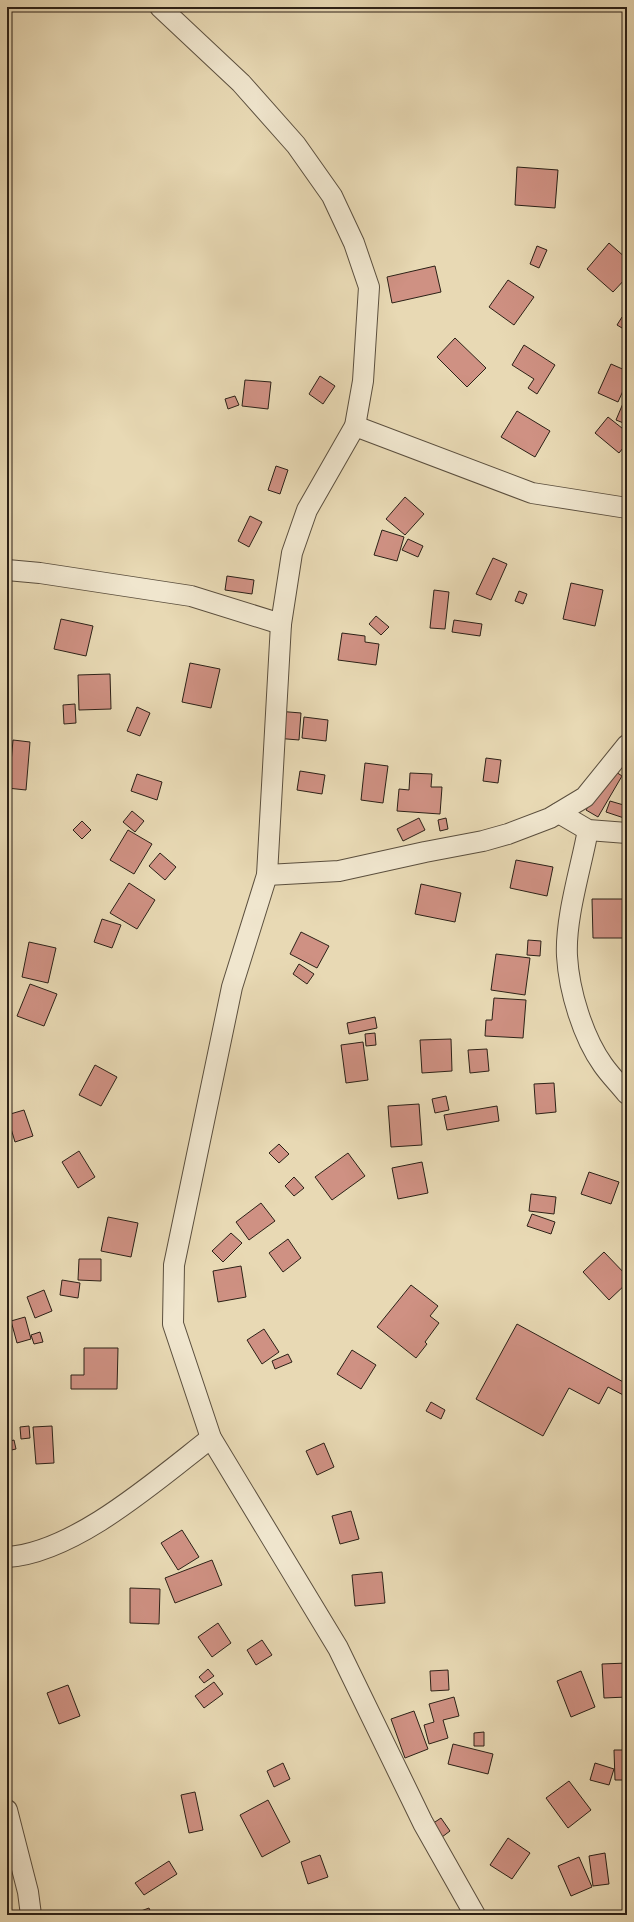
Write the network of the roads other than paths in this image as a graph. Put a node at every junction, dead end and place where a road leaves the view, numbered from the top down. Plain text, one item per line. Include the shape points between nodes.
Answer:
1 (160, 7) edge
2 (355, 426) junction
3 (627, 508) edge
4 (7, 570) edge
5 (281, 624) junction
6 (627, 744) edge
7 (559, 813) junction
8 (588, 830) junction
9 (627, 833) edge
10 (267, 875) junction
11 (627, 1094) edge
12 (211, 1438) junction
13 (7, 1557) edge
14 (7, 1810) edge
15 (31, 1915) edge
16 (475, 1915) edge

1 - 2 street via 241,83 296,145 332,196 351,237 369,287 363,380
2 - 3 street via 532,493
2 - 5 street via 307,510 292,553
4 - 5 street via 191,596
5 - 10 street
6 - 7 street via 585,797
7 - 8 street
7 - 10 street via 483,841 339,871
8 - 9 street
8 - 11 street via 569,925 567,956 572,989 584,1028 603,1065
10 - 12 street via 232,987 174,1265 173,1324
12 - 13 street via 98,1523 49,1548 22,1556
12 - 16 street via 338,1648 423,1824
14 - 15 street via 28,1892

